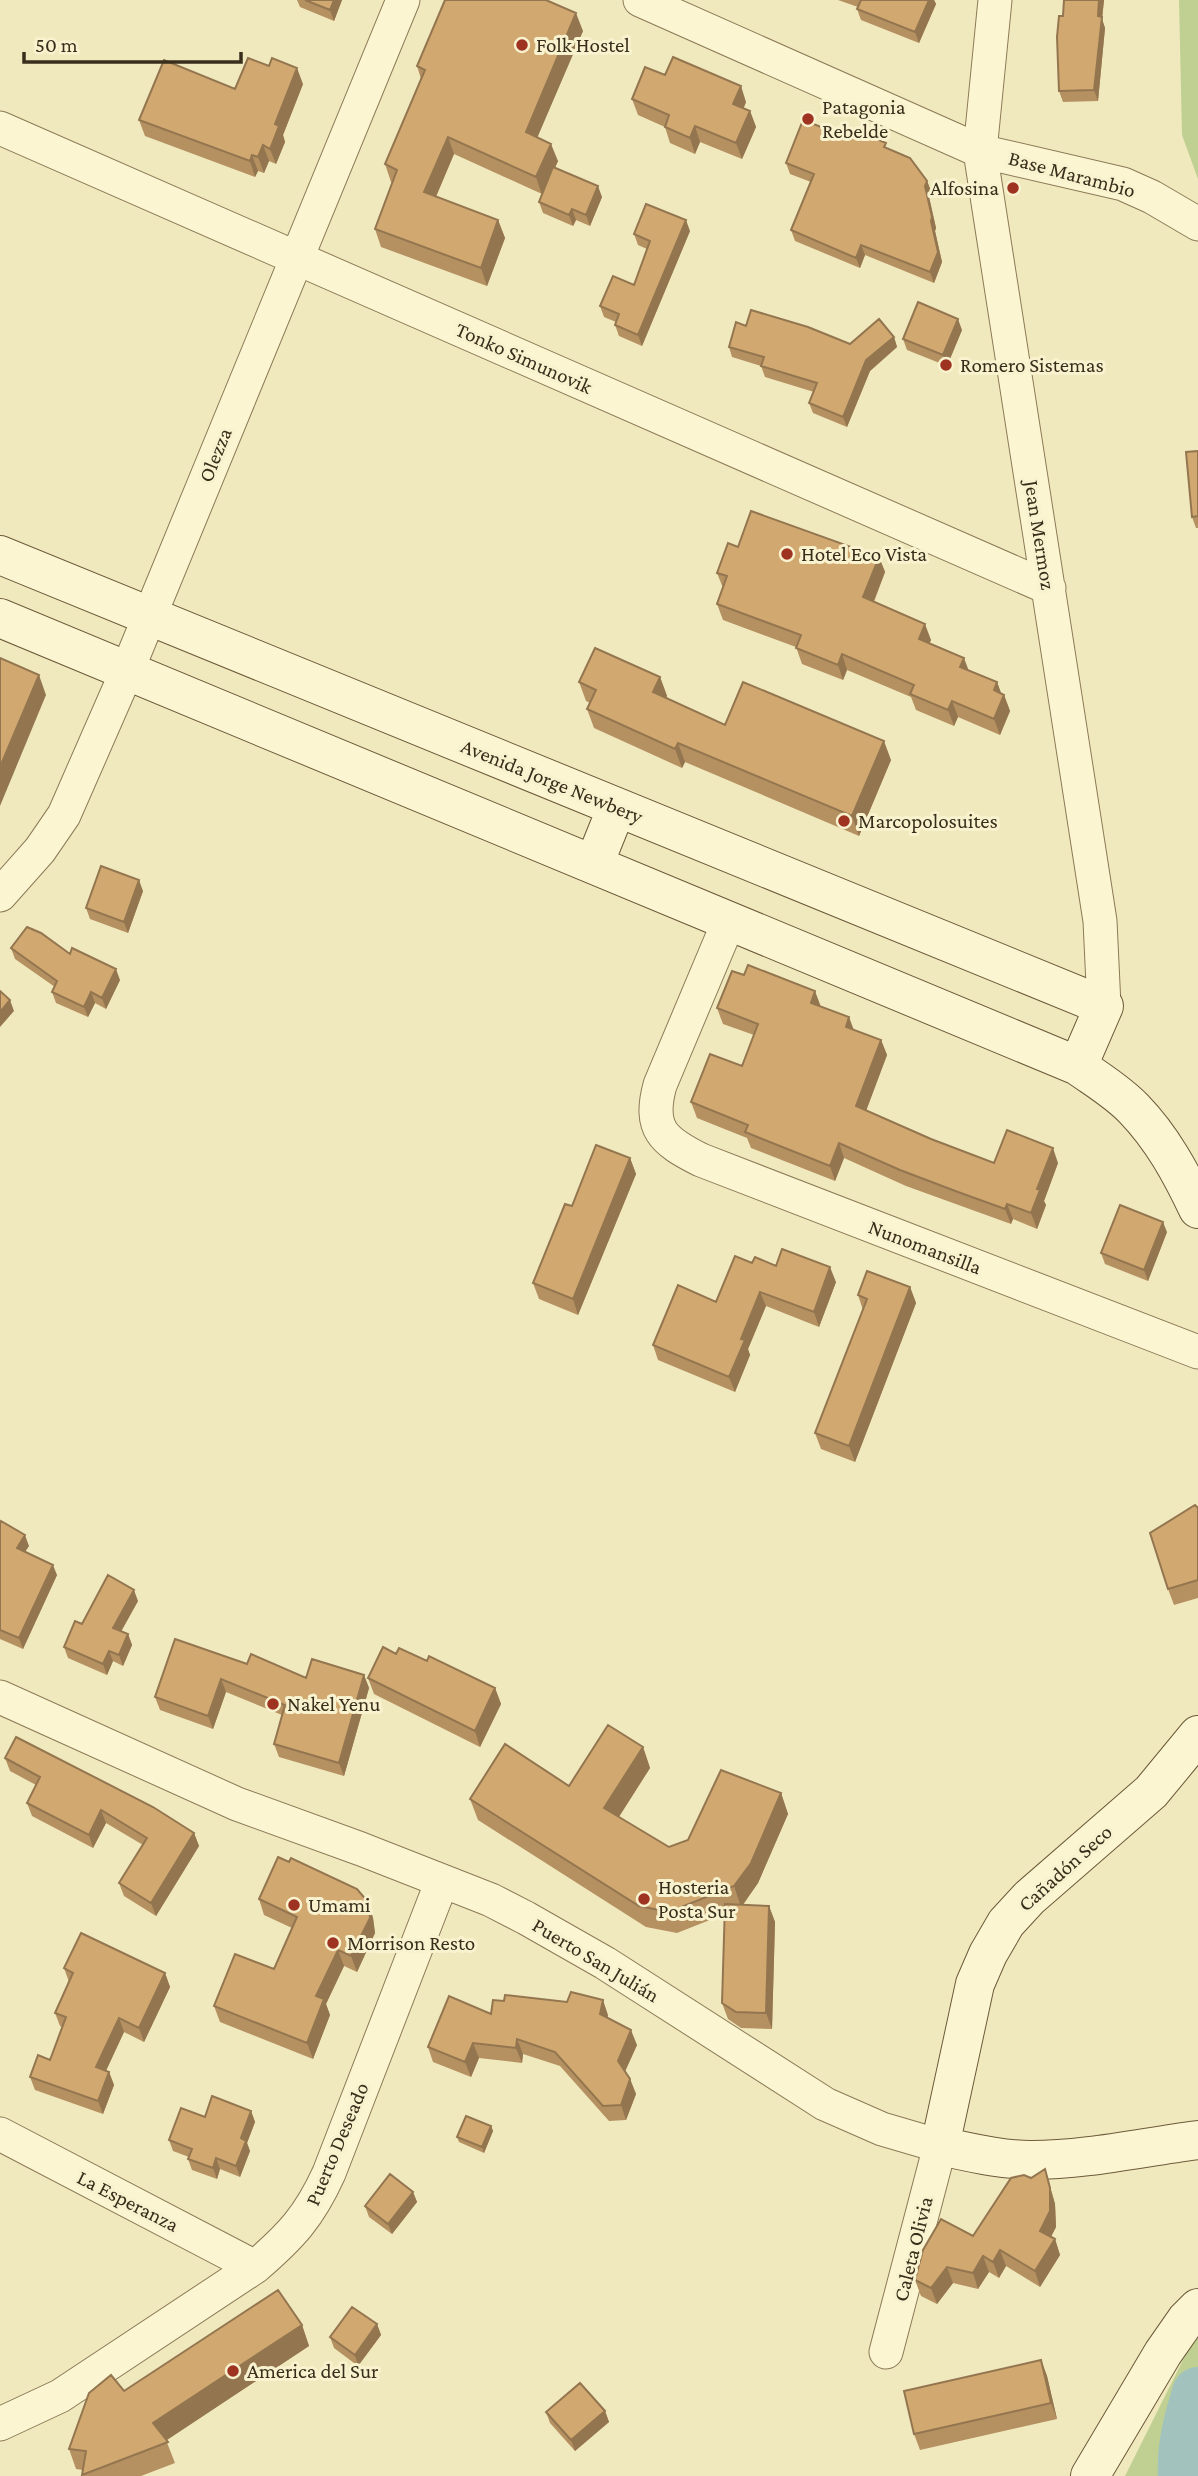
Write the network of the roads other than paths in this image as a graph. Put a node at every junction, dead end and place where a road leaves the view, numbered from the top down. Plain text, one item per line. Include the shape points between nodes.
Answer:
1 (403, 0) edge
2 (640, 0) edge
3 (995, 0) edge
4 (0, 128) edge
5 (980, 151) junction
6 (1198, 225) edge
7 (297, 258) junction
8 (0, 555) edge
9 (1049, 588) junction
10 (149, 616) junction
11 (0, 618) edge
12 (127, 671) junction
13 (617, 807) junction
14 (594, 864) junction
15 (0, 895) edge
16 (729, 921) junction
17 (1104, 1006) junction
18 (1078, 1066) junction
19 (1198, 1209) edge
20 (1198, 1352) edge
21 (0, 1697) edge
22 (1198, 1735) edge
23 (442, 1881) junction
24 (0, 2134) edge
25 (1198, 2140) edge
26 (940, 2146) junction
27 (255, 2267) junction
28 (1198, 2308) edge
29 (886, 2352) dead end
30 (0, 2424) edge
31 (1090, 2476) edge

1 - 7 street, Olezza
2 - 5 street, Base Marambio
3 - 5 street, Jean Mermoz
4 - 7 street, Tonko Simunovik
5 - 6 street, Base Marambio via 1124,184
5 - 9 street, Jean Mermoz
7 - 9 street, Tonko Simunovik
7 - 10 street, Olezza
8 - 10 street, Avenida Jorge Newbery
9 - 17 street, Jean Mermoz via 1100,921
10 - 12 street, Olezza
10 - 13 street, Avenida Jorge Newbery
11 - 12 street
12 - 14 street
12 - 15 street, Olezza via 64,815
13 - 14 street
13 - 17 street, Avenida Jorge Newbery
14 - 16 street
16 - 18 street
16 - 20 street, Nunomansilla via 655,1102 659,1131 669,1141 701,1160
17 - 18 street, Jean Mermoz
18 - 19 street via 1132,1107 1155,1133
21 - 23 street, Puerto San Julián via 237,1804
22 - 26 street, Cañadón Seco via 1151,1792 1006,1923 975,1984
23 - 26 street, Puerto San Julián via 491,1900 565,1940 825,2104 882,2129
23 - 27 street, Puerto Deseado via 316,2200 301,2224
24 - 27 street, La Esperanza
25 - 26 street, Puerto San Julián via 1030,2160
26 - 29 street, Caleta Olivia
27 - 30 street, Puerto Deseado via 60,2396
28 - 31 street via 1163,2354

